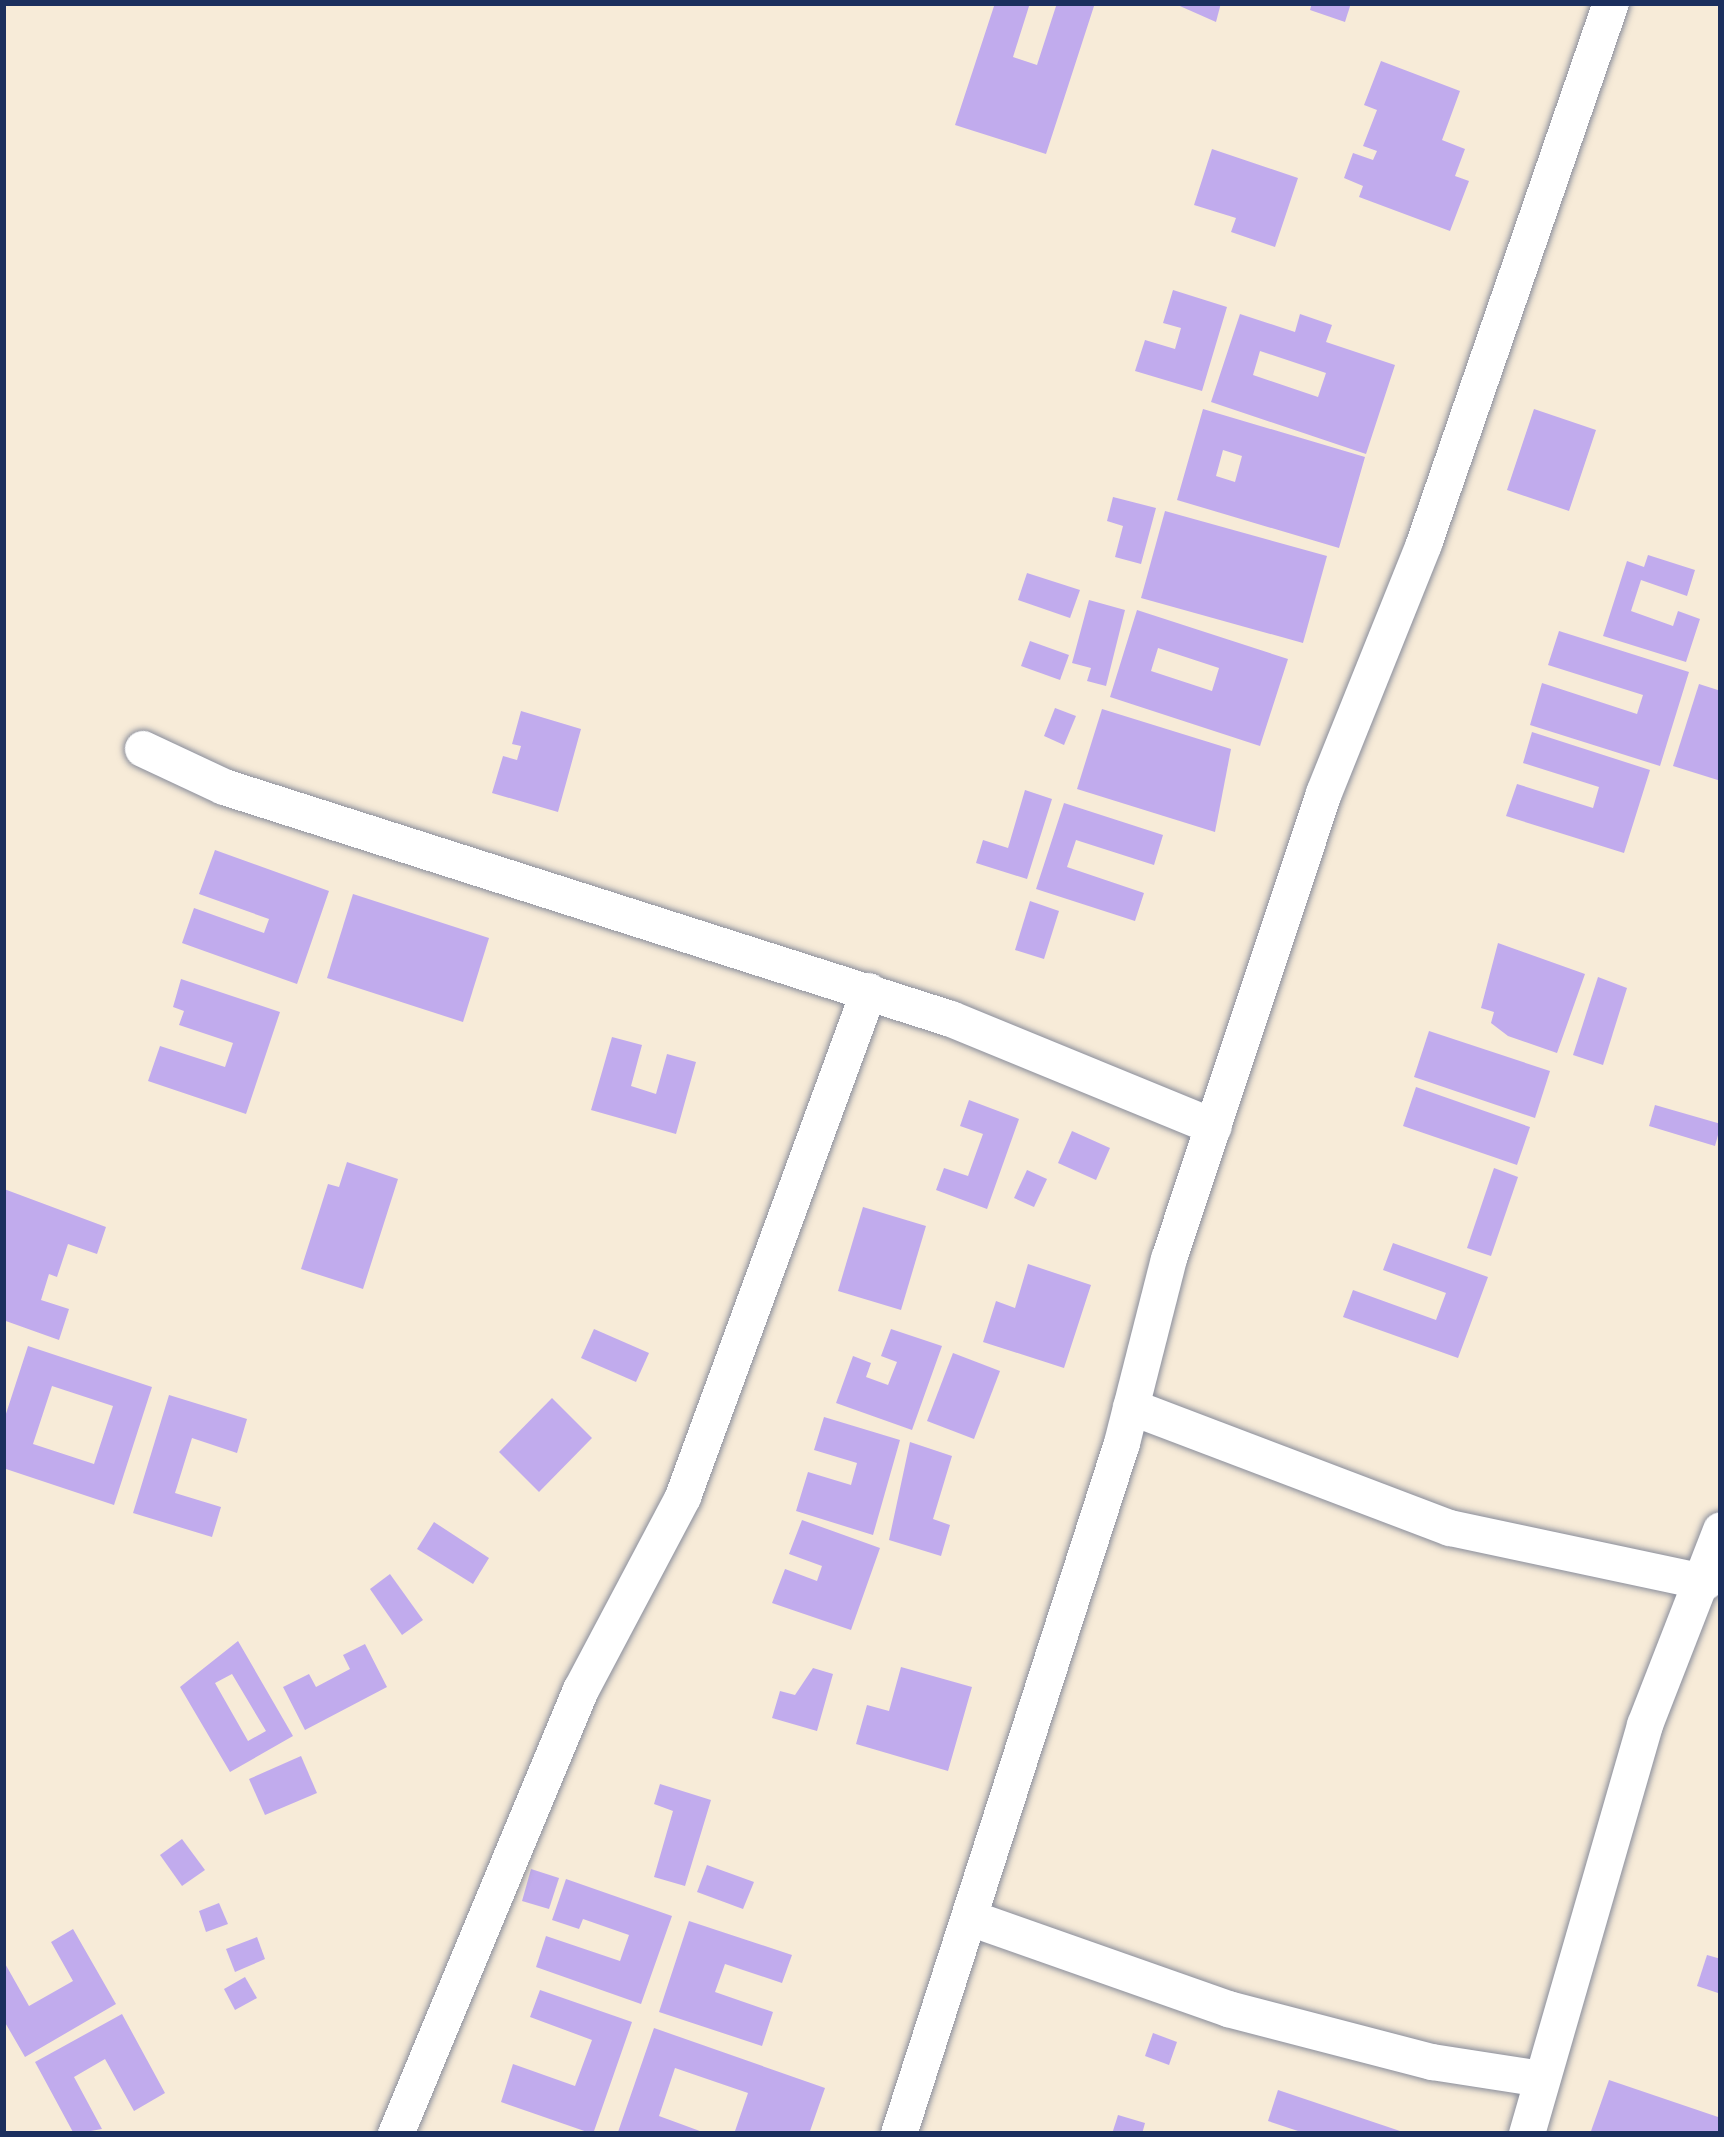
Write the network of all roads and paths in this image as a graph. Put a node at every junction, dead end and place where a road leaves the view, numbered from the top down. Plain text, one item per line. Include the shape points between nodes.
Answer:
1 (1611, 3) edge
2 (142, 748) dead end
3 (869, 991) junction
4 (1214, 1127) junction
5 (1131, 1407) junction
6 (1721, 1530) edge
7 (1705, 1582) junction
8 (970, 1918) junction
9 (1542, 2079) junction
10 (396, 2134) edge
11 (899, 2134) edge
12 (1527, 2134) edge

1 - 4 street via 1424,544 1324,794
2 - 3 street via 224,787
3 - 4 street
3 - 10 street via 683,1497 581,1690
4 - 5 street
5 - 7 street via 1450,1528
5 - 8 street
6 - 7 street
7 - 9 street via 1645,1725
8 - 9 street via 1228,2009 1432,2062
8 - 11 street
9 - 12 street

